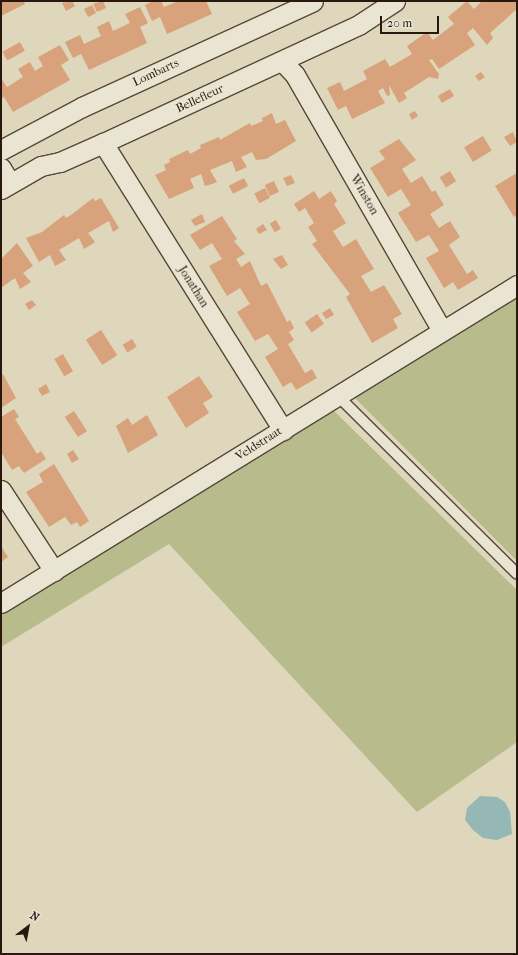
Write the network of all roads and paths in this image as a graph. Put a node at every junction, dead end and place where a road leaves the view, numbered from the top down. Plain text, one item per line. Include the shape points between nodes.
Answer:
1 (313, 1) edge
2 (395, 1) edge
3 (282, 60) junction
4 (103, 143) junction
5 (1, 150) edge
6 (4, 180) edge
7 (517, 285) edge
8 (442, 331) junction
9 (338, 396) junction
10 (283, 430) junction
11 (1, 490) edge
12 (54, 571) junction
13 (517, 574) edge
14 (1, 603) edge

1 - 5 street, Lombarts via 82,107
2 - 3 street, Bellefleur via 360,24
3 - 4 street, Bellefleur
3 - 8 street, Winston via 294,75
4 - 6 street, Bellefleur via 60,162
4 - 10 street, Jonathan
7 - 8 street, Veldstraat
8 - 9 street, Veldstraat
9 - 10 street, Veldstraat
9 - 13 lane
10 - 12 street, Veldstraat
11 - 12 street
12 - 14 street, Veldstraat

